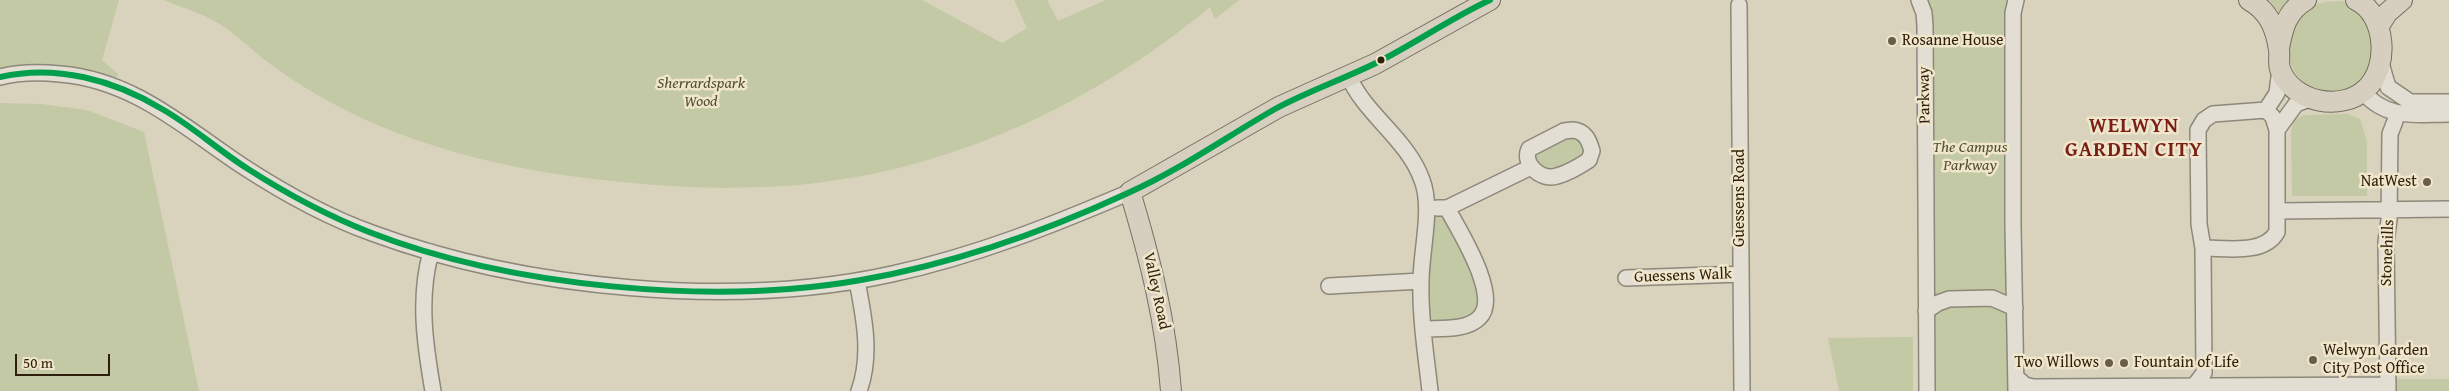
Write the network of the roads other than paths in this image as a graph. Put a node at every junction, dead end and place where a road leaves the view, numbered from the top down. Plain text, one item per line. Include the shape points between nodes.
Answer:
1 (1490, 0) edge
2 (1919, 0) edge
3 (2016, 0) edge
4 (2249, 0) edge
5 (2306, 0) edge
6 (2356, 0) edge
7 (2402, 0) edge
8 (1739, 5) dead end
9 (2379, 26) junction
10 (2279, 59) junction
11 (2380, 60) junction
12 (1348, 75) junction
13 (0, 77) edge
14 (2363, 92) junction
15 (2312, 98) junction
16 (2449, 102) edge
17 (2266, 110) junction
18 (2449, 114) edge
19 (2395, 121) dead end
20 (2277, 130) junction
21 (1531, 167) dead end
22 (1130, 192) junction
23 (1426, 207) junction
24 (1447, 208) junction
25 (2449, 209) edge
26 (2389, 210) junction
27 (2278, 211) junction
28 (2203, 248) junction
29 (431, 252) junction
30 (1741, 274) junction
31 (1626, 278) dead end
32 (857, 281) junction
33 (1420, 281) junction
34 (1329, 286) dead end
35 (2015, 308) junction
36 (1926, 311) junction
37 (1423, 329) junction
38 (2016, 384) edge
39 (2194, 386) junction
40 (2388, 388) edge
41 (433, 391) edge
42 (859, 391) edge
43 (1171, 391) edge
44 (1430, 391) edge
45 (1742, 391) edge
46 (1927, 391) edge

1 - 12 main road via 1375,64
2 - 36 street, Parkway via 1925,26
3 - 35 street via 2013,13
4 - 10 main road via 2268,16
5 - 10 main road via 2295,6 2288,16
6 - 9 main road via 2372,13
7 - 9 main road via 2387,13
8 - 30 street, Guessens Road
9 - 11 main road via 2382,42
10 - 15 main road via 2297,92
10 - 17 street via 2277,93
11 - 14 main road via 2369,87
11 - 16 street via 2388,87 2410,102
12 - 22 main road via 1279,107
12 - 23 street via 1359,95 1400,141 1418,170 1426,194
13 - 29 street via 43,72 105,82 162,109 290,196 372,233
14 - 15 main road via 2338,102
14 - 18 street via 2372,103 2396,114
15 - 20 street via 2296,104
17 - 20 street via 2273,117
17 - 28 street via 2213,114 2198,130 2199,224
19 - 26 street, Stonehills via 2390,134
20 - 27 street
21 - 24 street
22 - 32 street via 978,251
22 - 43 main road, Valley Road via 1158,296
23 - 24 street
23 - 33 street
24 - 37 street via 1471,250 1479,272 1485,293 1484,312 1462,326
25 - 26 street
26 - 27 street
26 - 40 street, Stonehills via 2386,242
27 - 28 street via 2277,232 2272,241 2261,246
28 - 39 street via 2204,373
29 - 32 street via 512,272 602,285 740,290
29 - 41 street via 424,304 426,350
30 - 31 street, Guessens Walk
30 - 45 street, Guessens Road
32 - 42 street via 867,344 866,366
33 - 34 street
33 - 37 street
35 - 36 street via 1992,298 1949,299
35 - 38 street
36 - 46 street, Parkway
37 - 44 street
38 - 39 street via 2033,387
39 - 40 street

